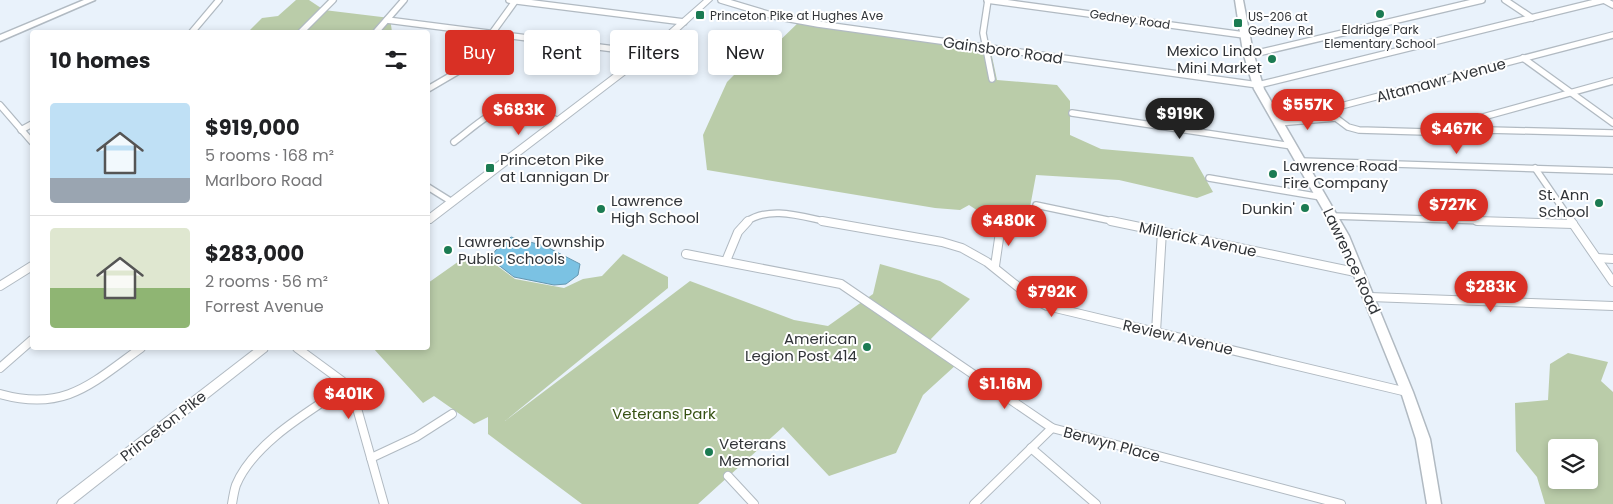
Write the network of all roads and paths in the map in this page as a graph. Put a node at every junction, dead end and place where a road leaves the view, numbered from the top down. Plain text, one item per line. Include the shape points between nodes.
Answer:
1 (82, 0) edge
2 (91, 0) edge
3 (219, 0) edge
4 (333, 0) edge
5 (404, 0) edge
6 (514, 0) edge
7 (708, 0) edge
8 (721, 0) edge
9 (988, 0) edge
10 (1239, 0) edge
11 (1482, 0) edge
12 (1505, 0) edge
13 (1604, 0) edge
14 (1613, 5) edge
15 (1532, 18) junction
16 (387, 20) junction
17 (684, 22) junction
18 (194, 30) edge
19 (304, 30) edge
20 (378, 30) edge
21 (462, 30) edge
22 (495, 30) edge
23 (674, 30) edge
24 (0, 34) edge
25 (1244, 34) junction
26 (1613, 35) edge
27 (514, 37) edge
28 (0, 38) edge
29 (987, 48) junction
30 (610, 49) edge
31 (1249, 55) junction
32 (1523, 58) junction
33 (452, 75) edge
34 (618, 75) edge
35 (992, 79) dead end
36 (1613, 82) edge
37 (1258, 85) junction
38 (430, 88) edge
39 (1572, 93) junction
40 (0, 105) edge
41 (1072, 113) dead end
42 (1336, 118) junction
43 (558, 121) junction
44 (1613, 122) edge
45 (1277, 123) junction
46 (30, 125) edge
47 (21, 130) junction
48 (1482, 131) junction
49 (1613, 133) edge
50 (30, 140) edge
51 (454, 142) dead end
52 (1292, 146) junction
53 (1301, 161) junction
54 (1535, 168) junction
55 (1613, 171) edge
56 (1209, 178) dead end
57 (430, 188) edge
58 (1321, 197) junction
59 (452, 202) junction
60 (1036, 205) dead end
61 (1333, 216) junction
62 (430, 218) edge
63 (1574, 224) junction
64 (1001, 225) dead end
65 (1162, 231) junction
66 (690, 254) dead end
67 (1597, 258) junction
68 (1613, 259) edge
69 (726, 261) junction
70 (995, 266) junction
71 (30, 267) edge
72 (1360, 274) junction
73 (1613, 282) edge
74 (0, 286) edge
75 (1370, 298) junction
76 (1613, 306) edge
77 (1156, 332) junction
78 (30, 342) edge
79 (138, 350) edge
80 (260, 350) edge
81 (300, 350) edge
82 (0, 368) edge
83 (347, 386) junction
84 (1407, 392) junction
85 (0, 394) edge
86 (452, 414) dead end
87 (1052, 428) junction
88 (1031, 448) junction
89 (371, 458) junction
90 (728, 476) dead end
91 (63, 504) edge
92 (232, 504) edge
93 (384, 504) edge
94 (754, 504) edge
95 (974, 504) edge
96 (1096, 504) edge
97 (1341, 504) edge
98 (1434, 504) edge

1 - 24 main road
2 - 28 main road
3 - 18 street
4 - 19 street
5 - 16 street
6 - 17 street
6 - 22 street
7 - 17 main road
8 - 29 street, Gainsboro Road via 800,21
9 - 25 street, Gedney Road
9 - 29 street via 984,27
10 - 25 main road, Lawrence Road
11 - 31 street
12 - 15 street
13 - 14 street
13 - 15 street
15 - 37 street
16 - 20 street
16 - 21 street
17 - 23 main road
25 - 31 main road, Lawrence Road
26 - 32 street, Altamawr Avenue
27 - 30 street
29 - 35 street
29 - 37 street, Gainsboro Road
31 - 37 main road, Lawrence Road
32 - 39 street
32 - 42 street, Altamawr Avenue via 1341,106 1334,112
33 - 38 street
34 - 43 main road
36 - 39 street
37 - 45 main road, Lawrence Road
39 - 44 street
39 - 48 street via 1483,117 1478,122
40 - 47 street
41 - 52 street
42 - 45 street
42 - 48 street via 1359,130
43 - 51 street via 528,106 511,105 500,109
43 - 59 main road
45 - 52 main road, Lawrence Road
46 - 47 street
47 - 50 street
48 - 49 street
52 - 53 main road, Lawrence Road
53 - 54 street
53 - 58 main road, Lawrence Road
54 - 55 street
54 - 63 street
56 - 58 street
57 - 59 street
58 - 61 main road, Lawrence Road
59 - 62 main road
60 - 65 street, Millerick Avenue
61 - 63 street
61 - 72 main road, Lawrence Road
63 - 67 street
64 - 70 street
65 - 72 street, Millerick Avenue
65 - 77 street
66 - 69 street, Berwyn Place
67 - 68 street
67 - 73 street
69 - 70 street, Review Avenue via 742,224 754,216 778,212 949,243
69 - 87 street, Berwyn Place via 841,284
70 - 77 street, Review Avenue via 1040,303
71 - 74 street
72 - 75 main road, Lawrence Road
75 - 76 street
75 - 84 main road, Lawrence Road
77 - 84 street, Review Avenue
78 - 82 street
79 - 85 street via 90,384 63,396 34,401
80 - 91 main road, Princeton Pike
81 - 83 street
83 - 89 street via 357,405
83 - 92 street via 284,431 257,455 239,478
84 - 98 main road, Lawrence Road via 1422,438
86 - 89 street
87 - 88 street
87 - 97 street, Berwyn Place
88 - 95 street
88 - 96 street
89 - 93 street
90 - 94 street

